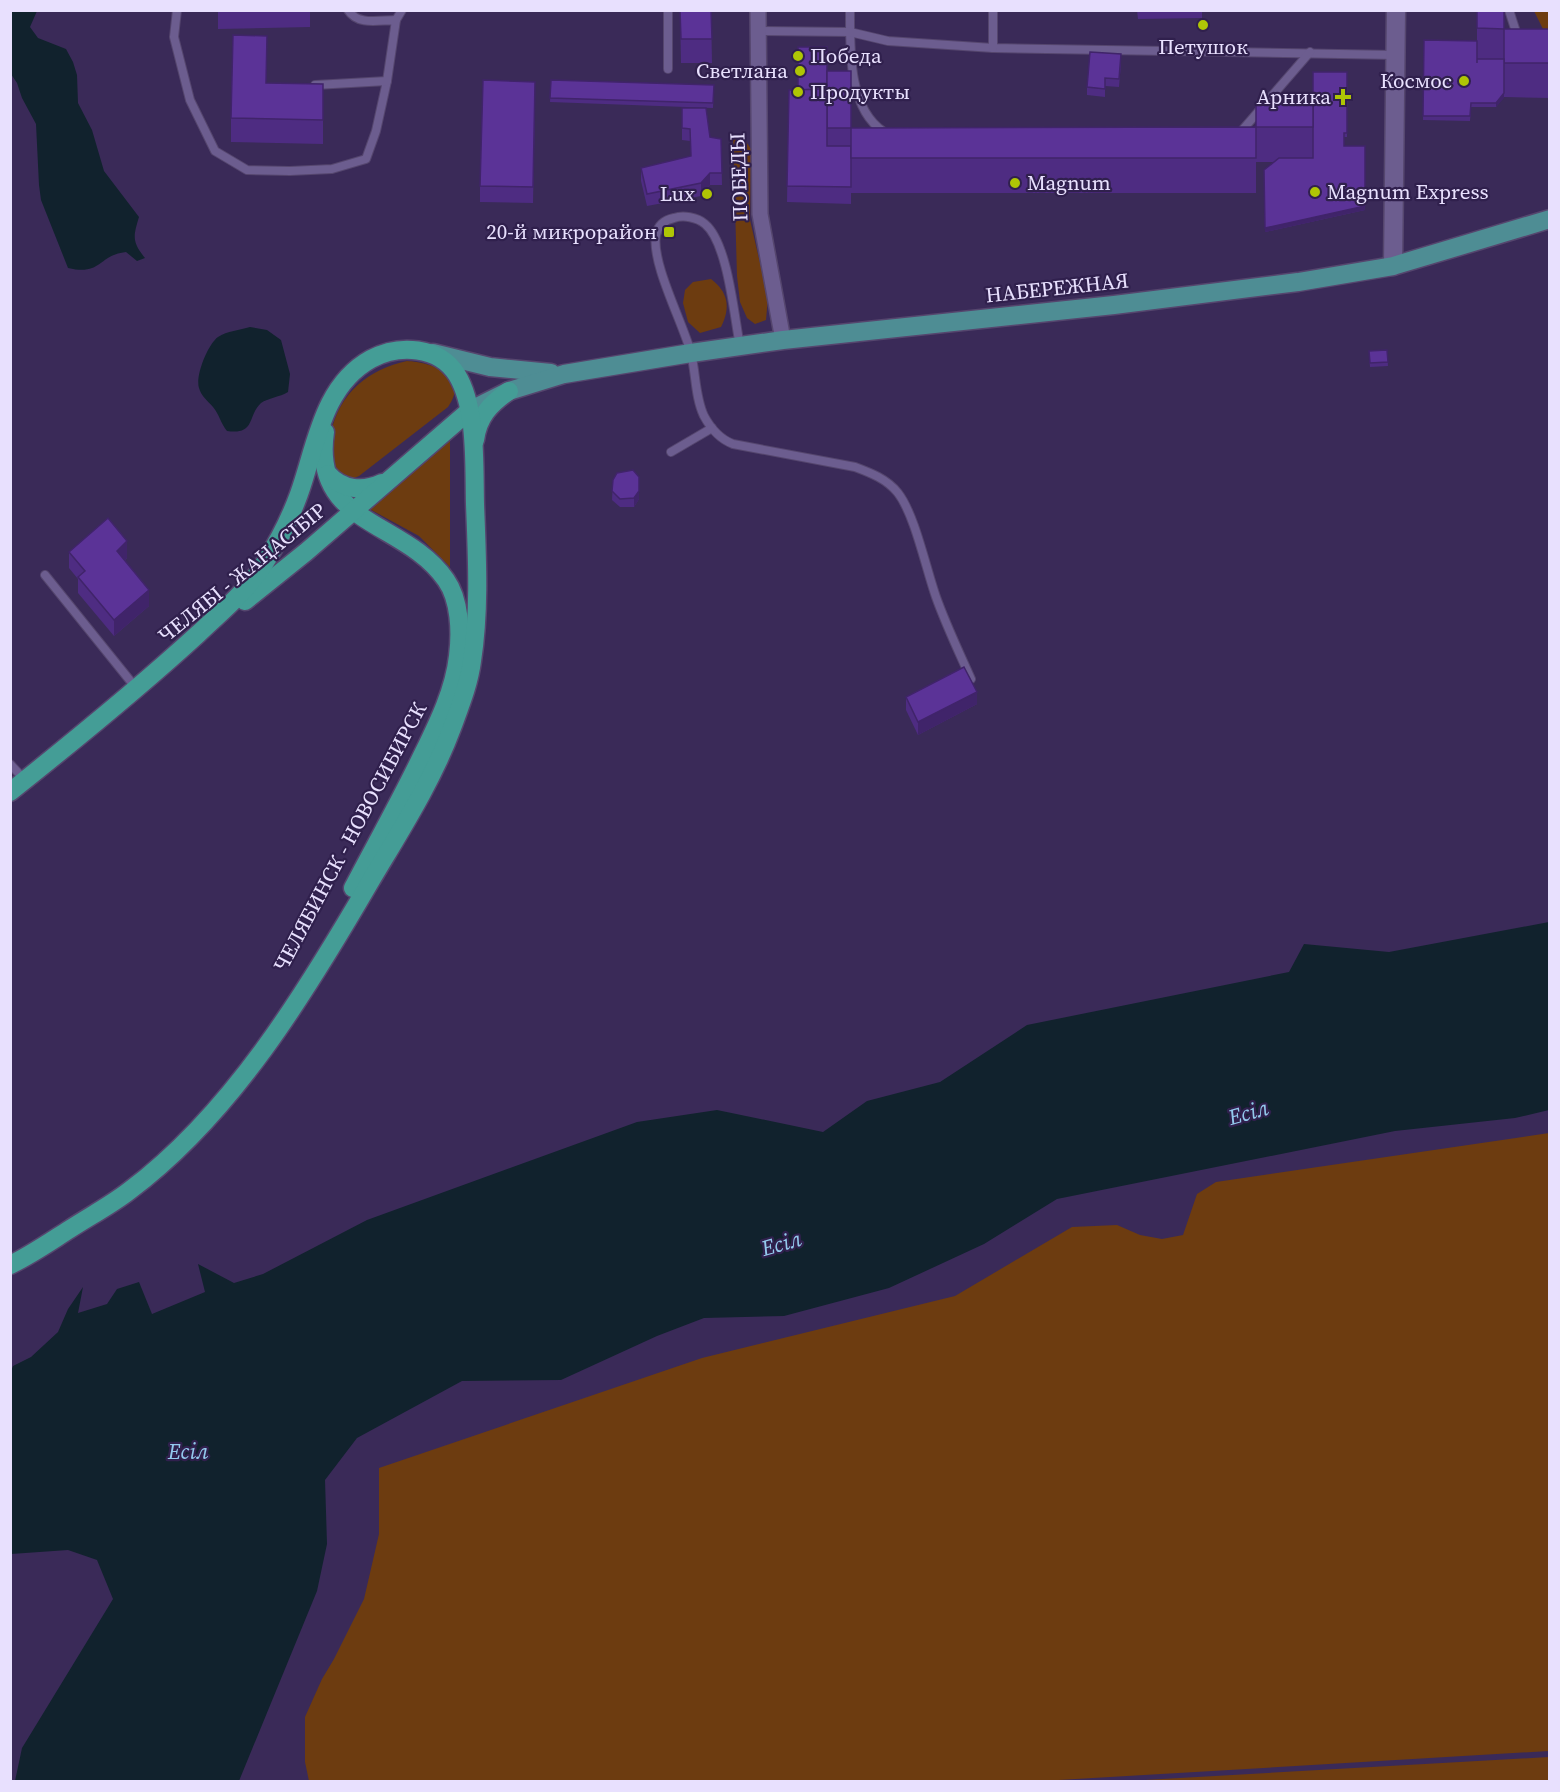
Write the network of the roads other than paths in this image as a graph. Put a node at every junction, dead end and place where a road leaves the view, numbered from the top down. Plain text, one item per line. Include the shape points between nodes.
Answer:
1 (177, 10) edge
2 (348, 10) edge
3 (402, 10) edge
4 (668, 10) edge
5 (758, 10) edge
6 (850, 10) edge
7 (993, 10) edge
8 (1396, 10) edge
9 (1509, 10) edge
10 (396, 20) junction
11 (758, 32) junction
12 (850, 32) junction
13 (1522, 43) edge
14 (993, 48) junction
15 (1310, 52) junction
16 (1395, 54) junction
17 (668, 69) dead end
18 (387, 81) junction
19 (310, 85) edge
20 (895, 138) edge
21 (1233, 140) edge
22 (1550, 219) edge
23 (1393, 266) junction
24 (783, 340) junction
25 (740, 347) junction
26 (429, 352) junction
27 (691, 353) junction
28 (564, 374) junction
29 (509, 391) junction
30 (330, 402) junction
31 (469, 411) junction
32 (712, 428) junction
33 (671, 452) dead end
34 (474, 465) junction
35 (326, 470) junction
36 (393, 475) junction
37 (352, 511) junction
38 (45, 575) dead end
39 (159, 669) junction
40 (970, 679) edge
41 (136, 688) junction
42 (10, 764) edge
43 (25, 780) junction
44 (10, 792) edge
45 (187, 1139) junction
46 (10, 1265) edge

1 - 18 lane via 174,37 190,100 215,151 247,170 332,169 366,159
2 - 10 lane via 359,21
3 - 10 lane
4 - 17 lane
5 - 11 street, ПОБЕДЫ
6 - 12 lane
7 - 14 lane
8 - 16 main road
9 - 13 lane
10 - 18 lane
11 - 12 lane
11 - 24 street, ПОБЕДЫ via 760,214
12 - 14 lane via 888,41
12 - 20 lane via 861,106 876,127
14 - 15 lane
15 - 16 lane
15 - 21 lane
16 - 23 main road
18 - 19 lane
22 - 23 main road, НАБЕРЕЖНАЯ
23 - 24 main road, НАБЕРЕЖНАЯ via 1114,305
24 - 25 main road, НАБЕРЕЖНАЯ
25 - 27 main road, НАБЕРЕЖНАЯ
25 - 27 lane via 720,248 705,224 676,217 658,227 656,248
26 - 28 main road, НАБЕРЕЖНАЯ via 490,367
26 - 30 highway via 398,351 366,361 347,378
26 - 31 highway, ЧЕЛЯБИНСК - НОВОСИБИРСК via 458,376
27 - 28 main road, НАБЕРЕЖНАЯ
27 - 32 lane via 701,408
28 - 29 main road, НАБЕРЕЖНАЯ
29 - 31 main road, НАБЕРЕЖНАЯ
29 - 34 highway via 480,420
30 - 35 highway via 324,442
30 - 39 highway via 293,511 261,570
31 - 34 highway, ЧЕЛЯБИНСК - НОВОСИБИРСК
31 - 36 highway
32 - 33 lane
32 - 40 lane via 726,441 741,447 855,467 886,481 907,510 936,598
34 - 45 highway, ЧЕЛЯБИНСК - НОВОСИБИРСК via 475,640 469,678 450,733 404,824 276,1033 232,1091
35 - 36 highway via 338,483 356,489 373,486
35 - 37 highway, ЧЕЛЯБИНСК - НОВОСИБИРСК via 335,492
36 - 37 highway
37 - 39 highway, ЧЕЛЯБІ - ЖАҢАСІБІР
37 - 45 highway, ЧЕЛЯБИНСК - НОВОСИБИРСК via 423,555 446,580 458,617 457,665 435,728 397,806 306,971 252,1059
38 - 41 lane
39 - 41 highway
41 - 43 highway
42 - 43 lane
43 - 44 highway
45 - 46 highway, ЧЕЛЯБИНСК - НОВОСИБИРСК via 128,1192

